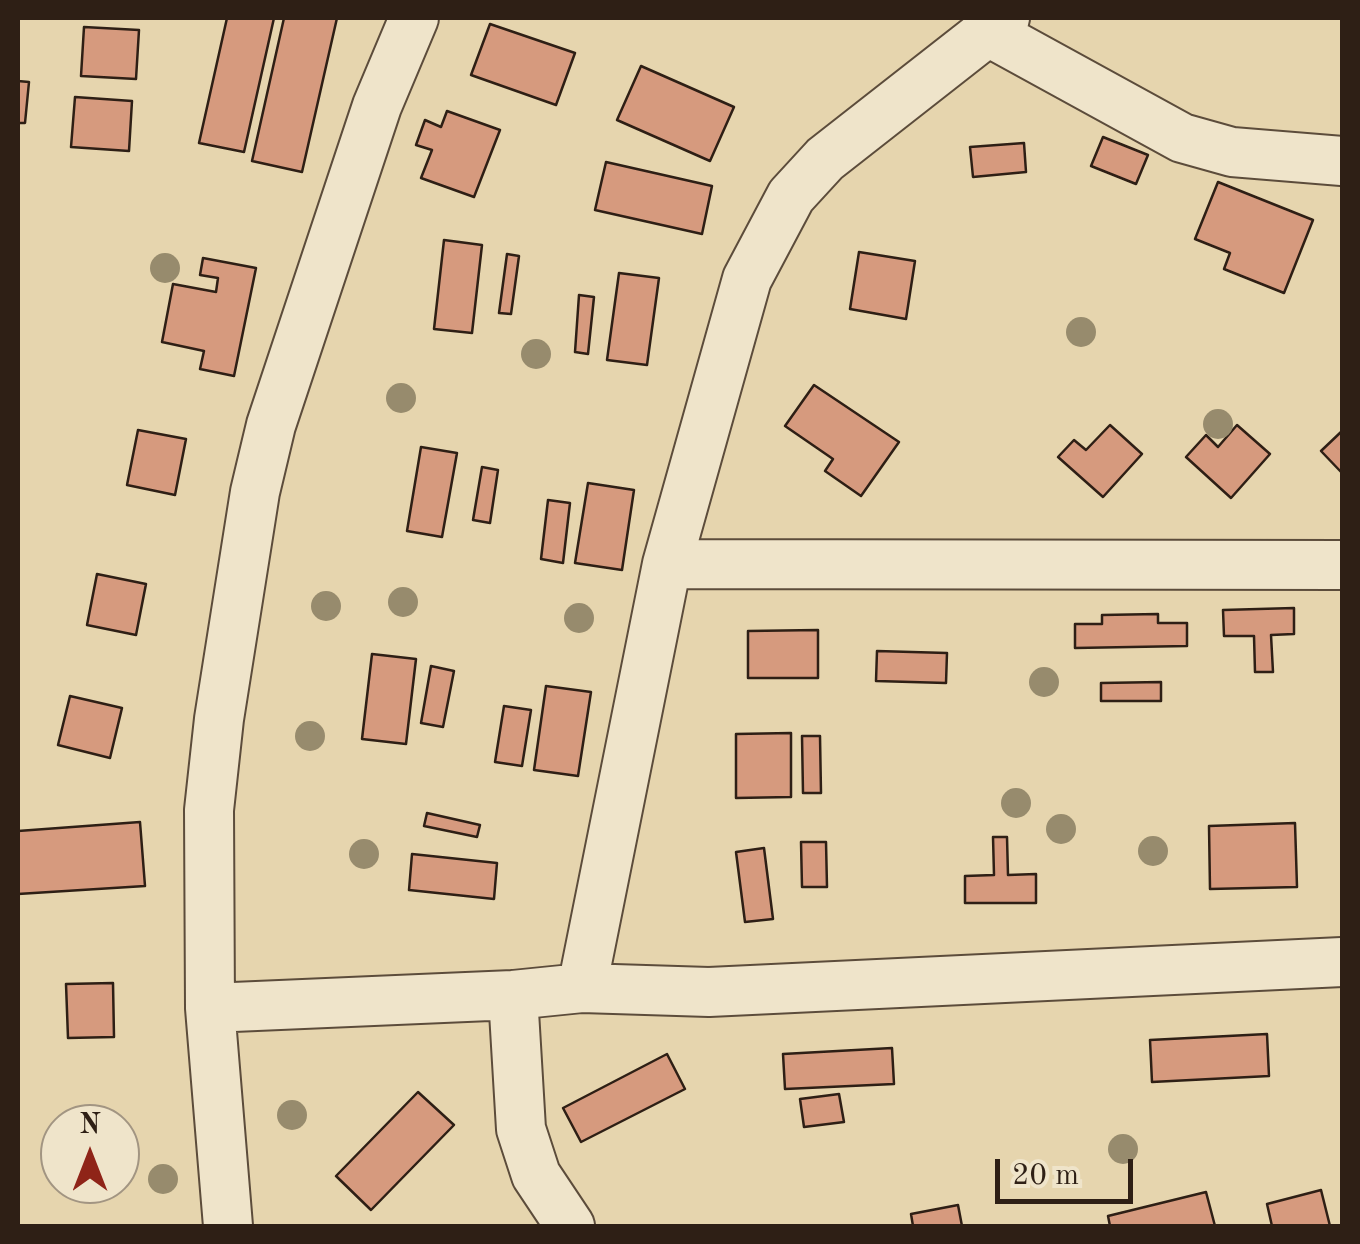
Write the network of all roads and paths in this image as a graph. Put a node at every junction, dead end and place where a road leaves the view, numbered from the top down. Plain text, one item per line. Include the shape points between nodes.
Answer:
1 (414, 18) edge
2 (995, 24) edge
3 (1342, 161) edge
4 (667, 564) junction
5 (1342, 565) edge
6 (1342, 962) edge
7 (582, 988) junction
8 (513, 995) junction
9 (210, 1008) junction
10 (228, 1226) edge
11 (570, 1226) edge

1 - 9 street via 377,106 271,424 255,492 209,810
2 - 3 street via 1182,138 1232,152
2 - 4 street via 825,158 791,196 747,279
4 - 5 street
4 - 7 street
6 - 7 street via 708,992
7 - 8 street
8 - 9 street
8 - 11 street via 520,1129 536,1176
9 - 10 street

